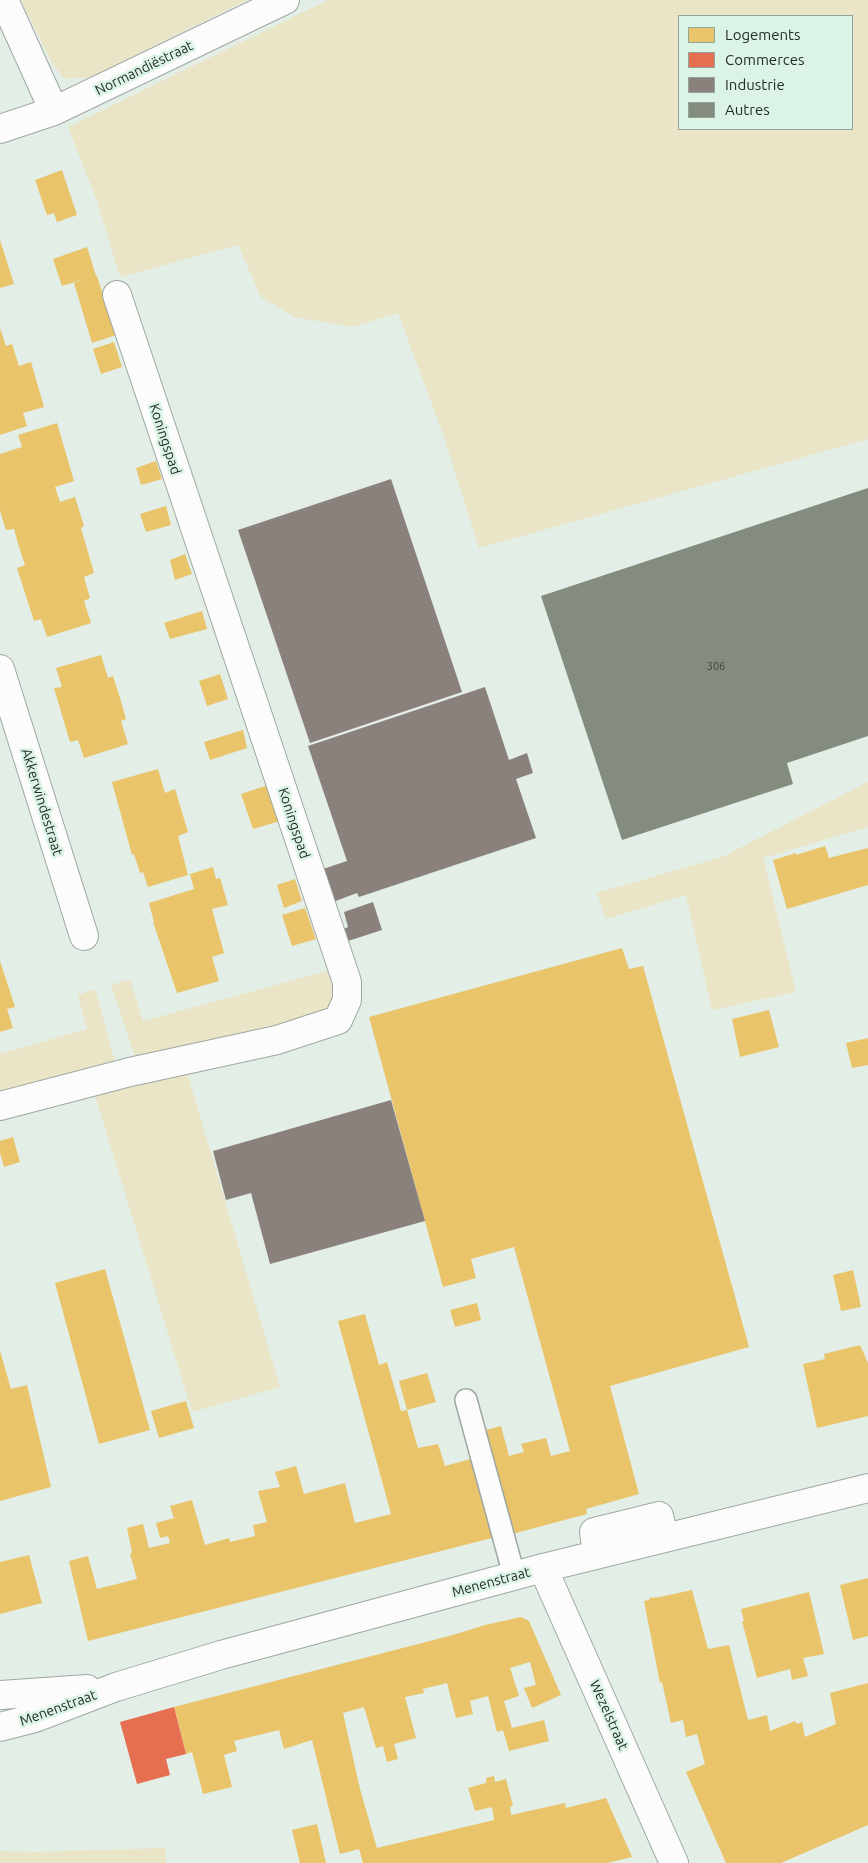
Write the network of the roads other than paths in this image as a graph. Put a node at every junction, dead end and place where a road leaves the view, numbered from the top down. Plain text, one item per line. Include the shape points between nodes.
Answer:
1 (4, 0) edge
2 (285, 0) edge
3 (54, 111) junction
4 (0, 129) edge
5 (117, 295) dead end
6 (0, 668) edge
7 (84, 936) dead end
8 (0, 1106) edge
9 (466, 1400) dead end
10 (868, 1488) edge
11 (543, 1568) junction
12 (514, 1575) junction
13 (116, 1687) junction
14 (0, 1695) edge
15 (0, 1727) edge
16 (674, 1863) edge

1 - 3 street
2 - 3 street, Normandiëstraat
3 - 4 street, Normandiëstraat
5 - 8 street, Koningspad via 347,982 347,1000 338,1020 277,1040 130,1072
6 - 7 street, Akkerwindestraat
9 - 12 lane
10 - 11 street, Menenstraat
11 - 12 street, Menenstraat
11 - 16 street, Wezelstraat
12 - 13 street, Menenstraat
13 - 14 street, Menenstraat
13 - 15 street, Menenstraat via 35,1718

